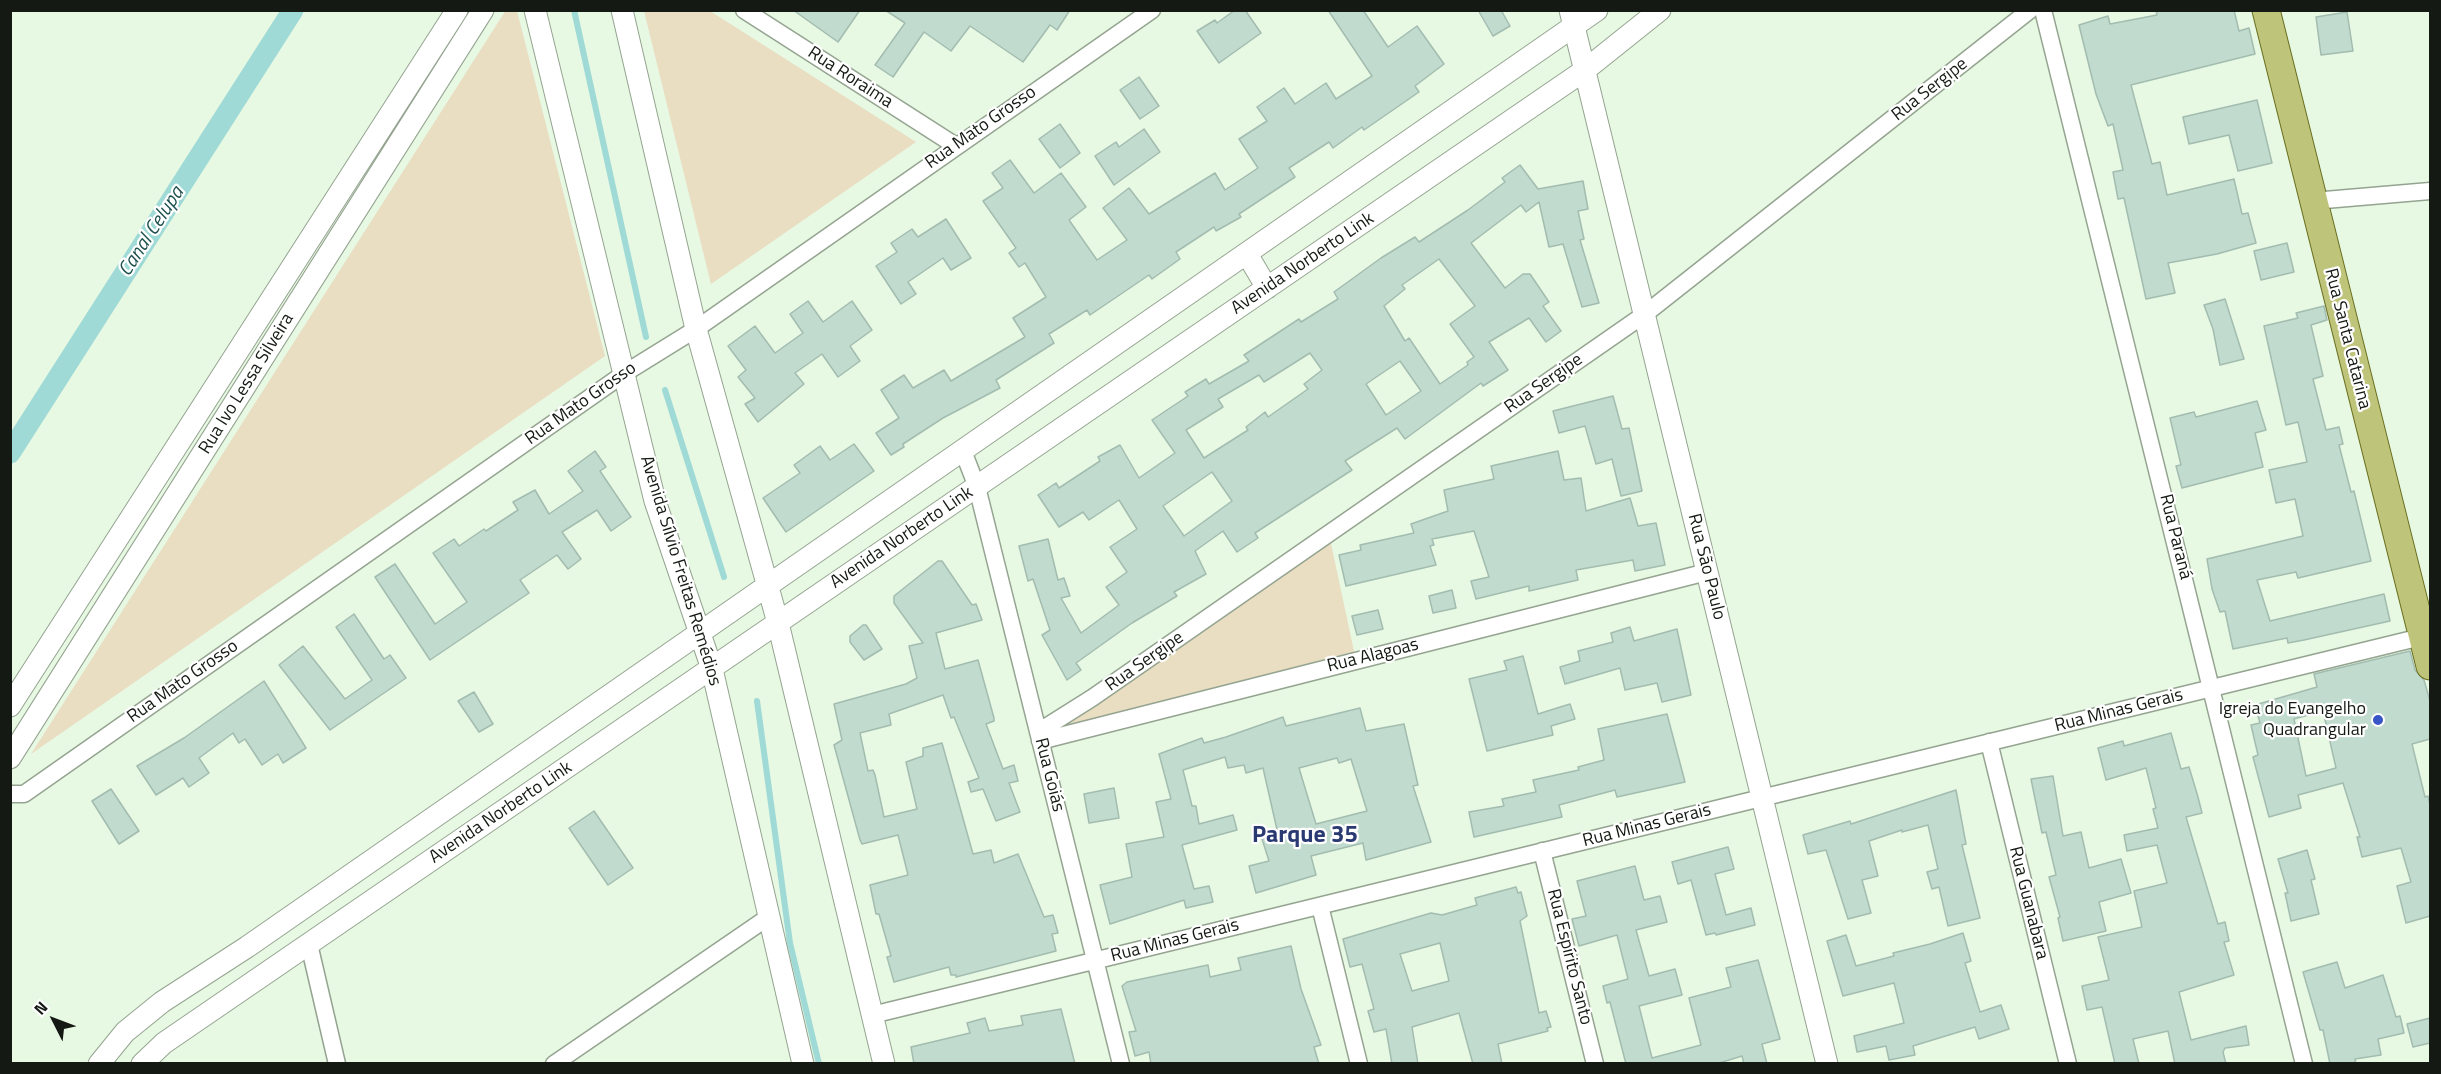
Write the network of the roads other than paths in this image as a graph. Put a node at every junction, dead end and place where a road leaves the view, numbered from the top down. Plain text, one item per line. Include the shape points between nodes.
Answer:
1 (457, 10) edge
2 (483, 10) edge
3 (536, 10) edge
4 (622, 10) edge
5 (744, 10) edge
6 (1152, 10) edge
7 (1597, 10) edge
8 (1660, 10) edge
9 (2030, 10) edge
10 (2043, 10) edge
11 (2266, 10) edge
12 (1572, 20) edge
13 (1585, 70) junction
14 (956, 146) junction
15 (2430, 191) edge
16 (2313, 201) junction
17 (1247, 254) junction
18 (1267, 288) junction
19 (1645, 314) junction
20 (696, 329) junction
21 (625, 373) junction
22 (963, 451) junction
23 (977, 487) junction
24 (1707, 572) junction
25 (768, 586) junction
26 (778, 623) junction
27 (702, 632) junction
28 (2421, 637) junction
29 (2430, 666) edge
30 (712, 669) junction
31 (2213, 688) junction
32 (10, 706) edge
33 (1039, 737) junction
34 (1989, 742) junction
35 (10, 758) edge
36 (10, 794) edge
37 (1762, 798) junction
38 (1542, 851) junction
39 (1320, 906) junction
40 (768, 918) junction
41 (309, 944) junction
42 (1096, 960) junction
43 (872, 1015) junction
44 (563, 1061) edge
45 (99, 1064) edge
46 (142, 1064) edge
47 (337, 1064) edge
48 (802, 1064) edge
49 (884, 1064) edge
50 (1121, 1064) edge
51 (1359, 1064) edge
52 (1595, 1064) edge
53 (1827, 1064) edge
54 (2068, 1064) edge
55 (2304, 1064) edge

1 - 32 street, Rua Ivo Lessa Silveira
2 - 35 street, Rua Ivo Lessa Silveira
3 - 21 street, Avenida Sílvio Freitas Remédios
4 - 20 street
5 - 14 street, Rua Roraima
6 - 14 street, Rua Mato Grosso
7 - 12 street, Avenida Norberto Link
8 - 13 street, Avenida Norberto Link
9 - 19 street, Rua Sergipe
10 - 31 street, Rua Paraná
11 - 16 main road, Rua Santa Catarina
12 - 13 street, Rua São Paulo
12 - 17 street, Avenida Norberto Link
13 - 18 street, Avenida Norberto Link
13 - 19 street, Rua São Paulo
14 - 20 street, Rua Mato Grosso
15 - 16 street
16 - 28 main road, Rua Santa Catarina
17 - 18 street
17 - 22 street, Avenida Norberto Link
18 - 23 street, Avenida Norberto Link
19 - 24 street, Rua São Paulo
19 - 33 street, Rua Sergipe
20 - 21 street, Rua Mato Grosso
20 - 25 street
21 - 27 street, Avenida Sílvio Freitas Remédios via 655,501
21 - 36 street, Rua Mato Grosso via 24,794
22 - 23 street, Rua Goiás
22 - 25 street, Avenida Norberto Link
23 - 26 street, Avenida Norberto Link
23 - 33 street, Rua Goiás
24 - 33 street, Rua Alagoas
24 - 37 street, Rua São Paulo
25 - 26 street
25 - 27 street, Avenida Norberto Link
26 - 30 street, Avenida Norberto Link
26 - 43 street
27 - 30 street, Avenida Sílvio Freitas Remédios
27 - 45 street, Avenida Norberto Link via 162,1002 125,1032
28 - 29 main road, Rua Santa Catarina
28 - 31 street, Rua Minas Gerais
30 - 40 street, Avenida Sílvio Freitas Remédios
30 - 41 street, Avenida Norberto Link
31 - 34 street, Rua Minas Gerais
31 - 55 street, Rua Paraná
33 - 42 street, Rua Goiás
34 - 37 street, Rua Minas Gerais
34 - 54 street, Rua Guanabara
37 - 38 street, Rua Minas Gerais
37 - 53 street, Rua São Paulo
38 - 39 street, Rua Minas Gerais
38 - 52 street, Rua Espírito Santo
39 - 42 street, Rua Minas Gerais
39 - 51 street
40 - 44 street
40 - 48 street, Avenida Sílvio Freitas Remédios
41 - 46 street, Avenida Norberto Link via 164,1043
41 - 47 street
42 - 43 street, Rua Minas Gerais
42 - 50 street, Rua Goiás
43 - 49 street

